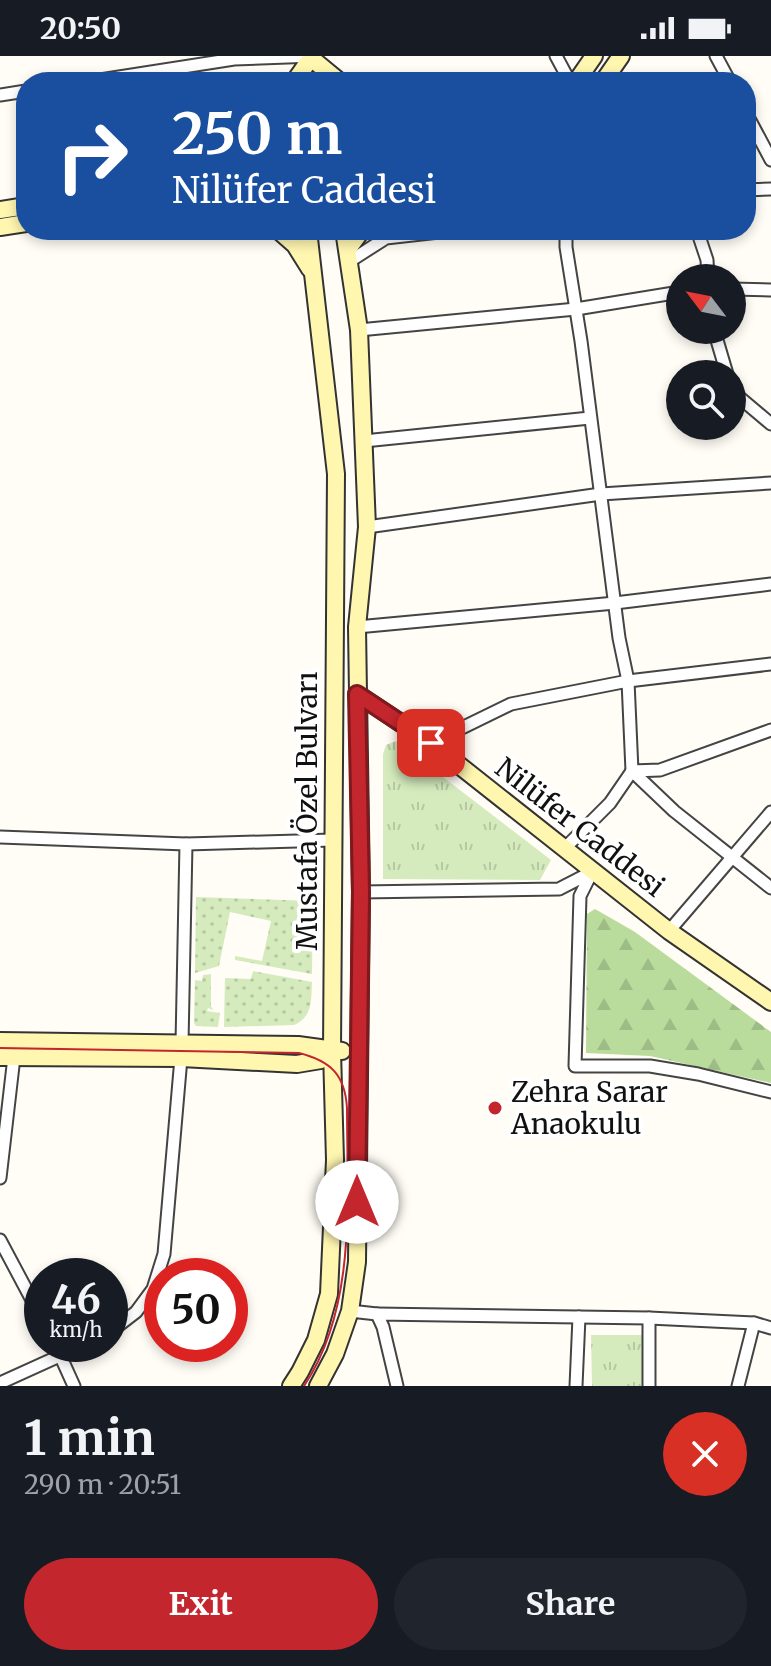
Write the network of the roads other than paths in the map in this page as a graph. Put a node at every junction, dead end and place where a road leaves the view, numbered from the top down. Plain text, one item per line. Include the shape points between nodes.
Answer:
1 (594, 56) edge
2 (313, 57) edge
3 (160, 72) edge
4 (329, 72) edge
5 (581, 72) edge
6 (756, 132) edge
7 (771, 160) edge
8 (289, 240) edge
9 (309, 240) edge
10 (346, 240) edge
11 (357, 240) edge
12 (382, 240) edge
13 (566, 240) edge
14 (700, 240) edge
15 (349, 255) junction
16 (707, 264) edge
17 (313, 273) junction
18 (746, 289) edge
19 (771, 290) edge
20 (666, 294) edge
21 (576, 309) junction
22 (359, 330) junction
23 (746, 403) edge
24 (590, 418) junction
25 (771, 424) edge
26 (364, 441) junction
27 (771, 483) edge
28 (601, 494) junction
29 (367, 527) junction
30 (771, 584) edge
31 (615, 603) junction
32 (357, 627) junction
33 (771, 664) edge
34 (628, 681) junction
35 (357, 694) junction
36 (771, 730) edge
37 (431, 743) junction
38 (632, 771) junction
39 (771, 812) edge
40 (0, 837) edge
41 (333, 840) junction
42 (186, 844) junction
43 (564, 849) junction
44 (731, 857) junction
45 (592, 872) junction
46 (771, 888) edge
47 (361, 892) junction
48 (669, 931) junction
49 (771, 1002) edge
50 (0, 1041) edge
51 (182, 1051) junction
52 (332, 1051) junction
53 (358, 1051) junction
54 (7, 1057) edge
55 (771, 1092) edge
56 (0, 1178) edge
57 (0, 1240) edge
58 (24, 1285) edge
59 (350, 1311) junction
60 (377, 1314) junction
61 (579, 1317) junction
62 (128, 1318) edge
63 (649, 1318) junction
64 (754, 1323) junction
65 (771, 1328) edge
66 (47, 1362) edge
67 (64, 1362) edge
68 (0, 1383) edge
69 (74, 1386) edge
70 (291, 1386) edge
71 (318, 1386) edge
72 (397, 1386) edge
73 (576, 1386) edge
74 (649, 1386) edge
75 (738, 1386) edge

1 - 5 main road
2 - 3 street via 234,59
2 - 4 main road
6 - 7 street
8 - 17 main road
9 - 17 main road, Mustafa Özel Bulvarı
10 - 15 main road, Mustafa Özel Bulvarı
11 - 15 main road
12 - 15 street
13 - 21 street
14 - 16 street
15 - 22 main road, Mustafa Özel Bulvarı
17 - 41 main road, Mustafa Özel Bulvarı via 336,474
18 - 19 street
20 - 21 street
21 - 22 street
21 - 24 street
22 - 26 main road, Mustafa Özel Bulvarı
23 - 25 street
24 - 26 street
24 - 28 street
26 - 29 main road, Mustafa Özel Bulvarı
27 - 28 street
28 - 29 street
28 - 31 street
29 - 32 main road, Mustafa Özel Bulvarı
30 - 31 street
31 - 32 street
31 - 34 street
32 - 35 main road, Mustafa Özel Bulvarı
33 - 34 street
34 - 37 street via 511,704
34 - 38 street
35 - 37 main road, Nilüfer Caddesi
35 - 47 main road, Mustafa Özel Bulvarı
36 - 38 street via 660,770
37 - 43 main road, Nilüfer Caddesi
38 - 43 street via 610,803
38 - 44 street
39 - 44 street
40 - 42 street
41 - 42 street
41 - 52 main road, Mustafa Özel Bulvarı
42 - 51 street
43 - 45 main road, Nilüfer Caddesi
44 - 46 street
44 - 48 street
45 - 47 street via 559,889
45 - 48 main road, Nilüfer Caddesi
45 - 55 street via 580,896 575,1066 650,1066
47 - 53 main road, Mustafa Özel Bulvarı
48 - 49 main road, Nilüfer Caddesi
50 - 51 main road
51 - 52 main road via 297,1064 321,1060
51 - 54 main road
51 - 62 street via 164,1254 153,1289
52 - 53 main road
52 - 70 main road, Mustafa Özel Bulvarı via 335,1160 329,1294 316,1340
53 - 59 main road, Mustafa Özel Bulvarı via 357,1262
54 - 56 street
57 - 58 street
59 - 60 street
59 - 71 main road, Mustafa Özel Bulvarı
60 - 61 street
60 - 72 street
61 - 63 street
61 - 73 street
63 - 64 street
63 - 74 street
64 - 65 street
64 - 75 street
66 - 68 street
67 - 69 street

